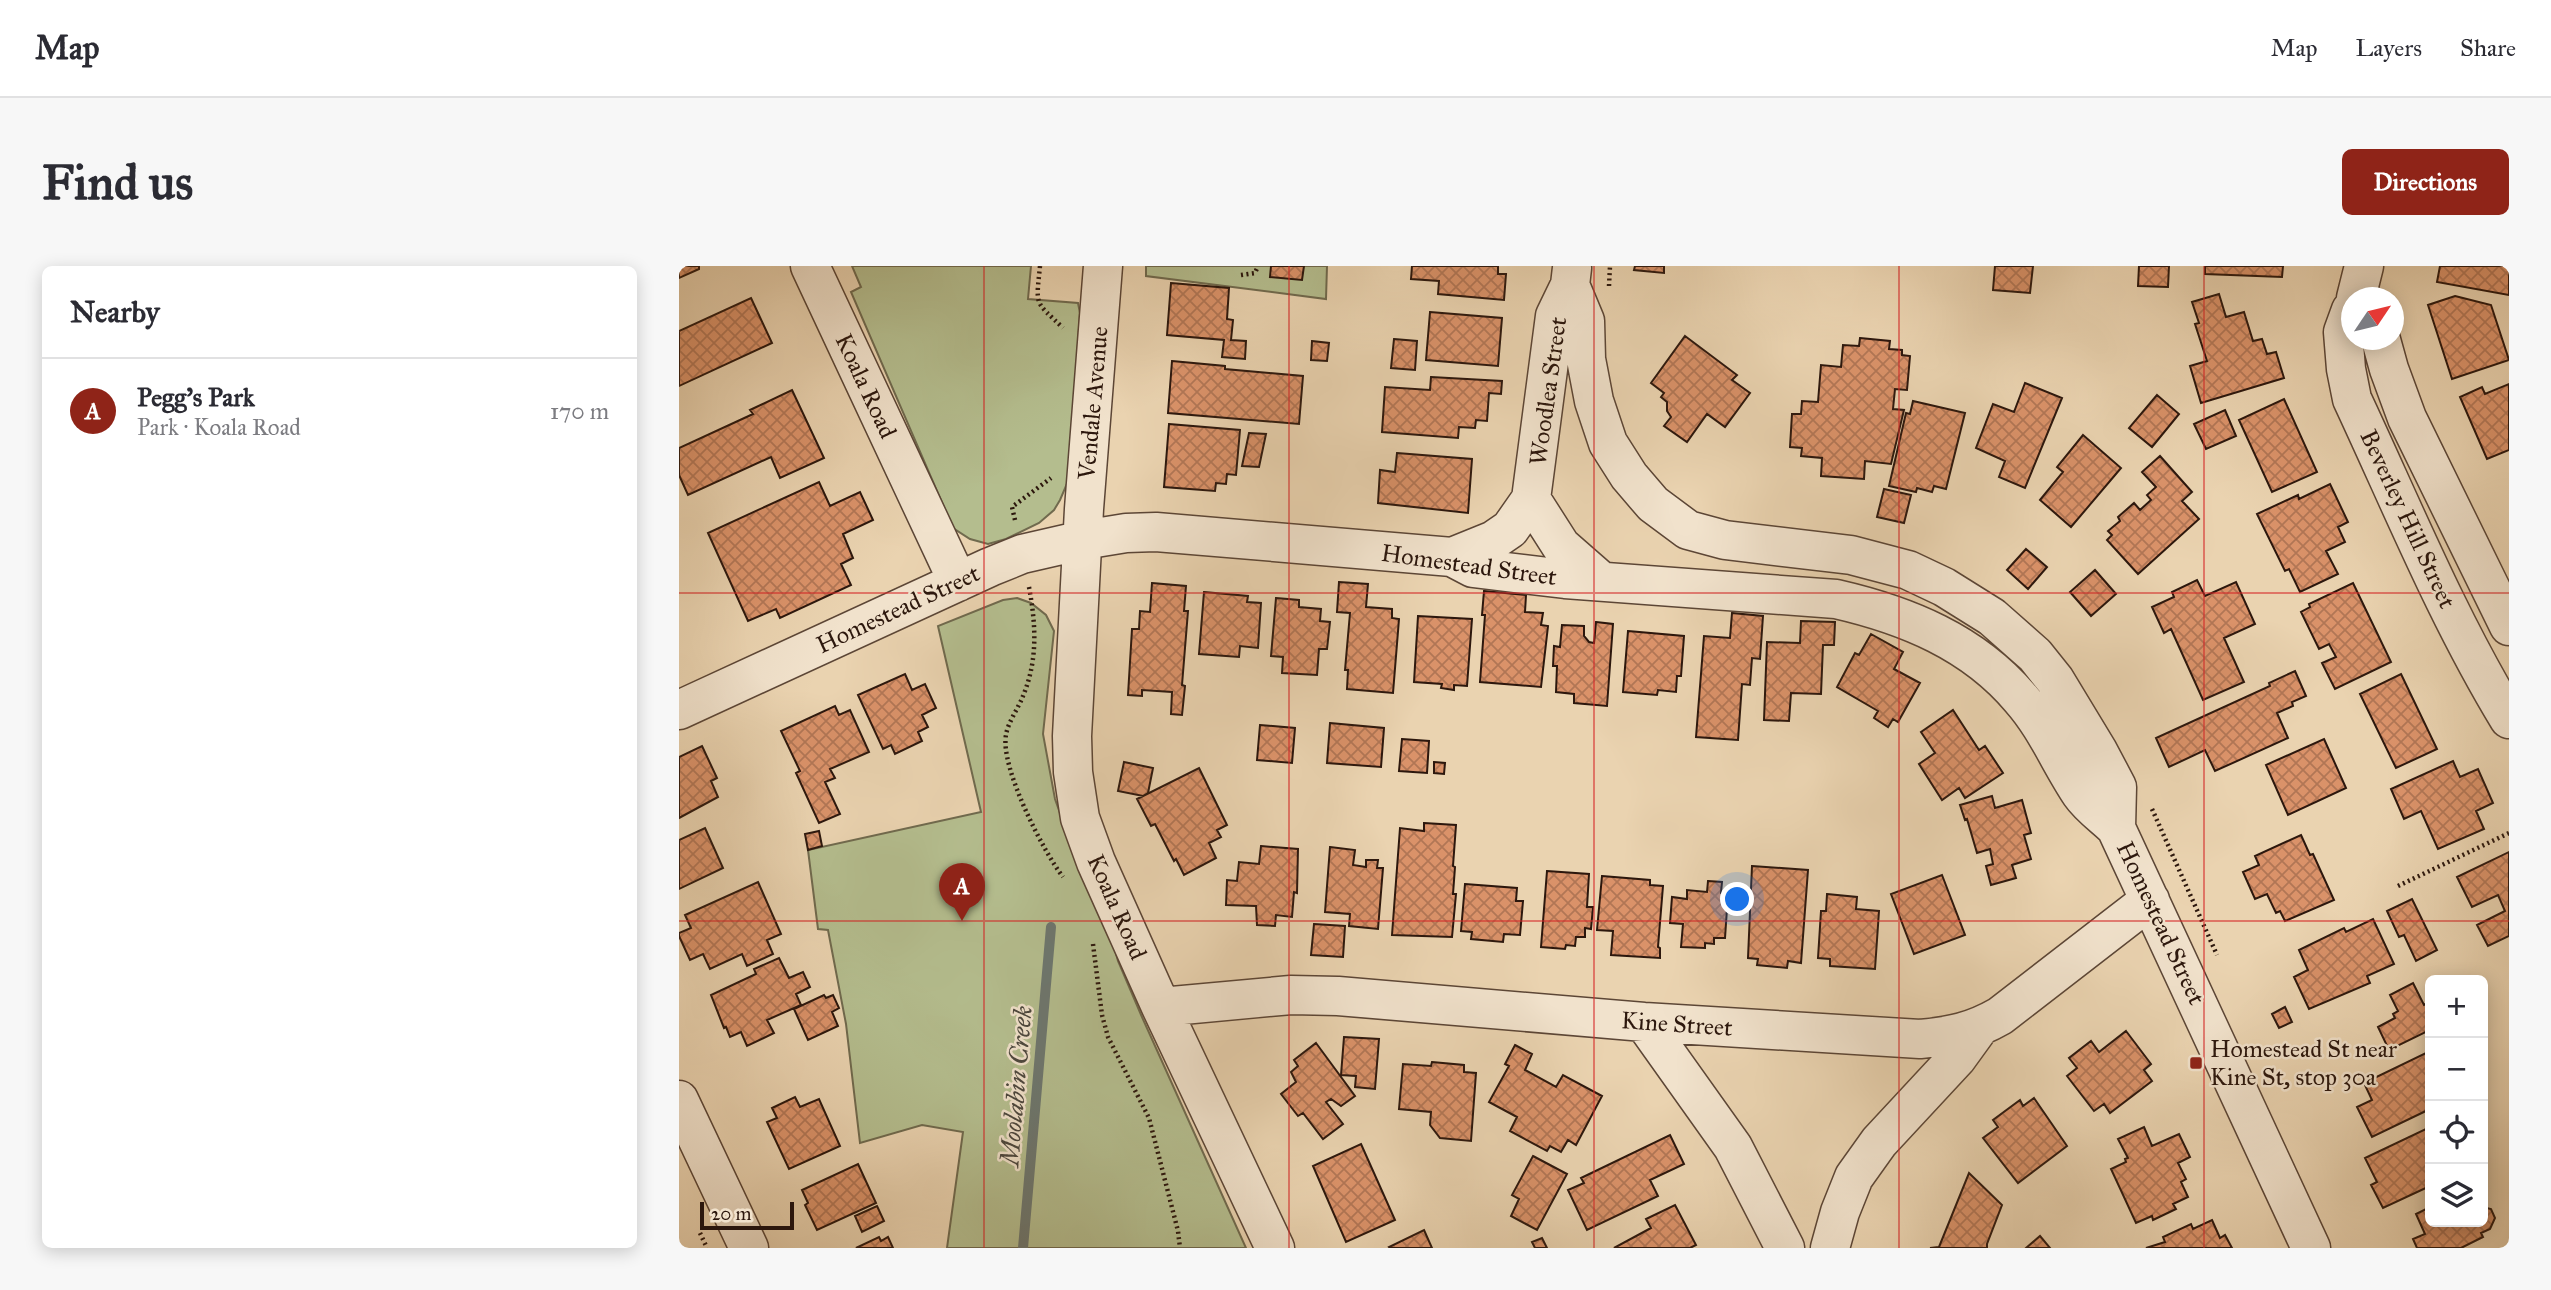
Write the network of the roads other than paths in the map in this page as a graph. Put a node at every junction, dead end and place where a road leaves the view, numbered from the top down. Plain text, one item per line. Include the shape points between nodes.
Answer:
1 (810, 266) edge
2 (1104, 266) edge
3 (1571, 275) edge
4 (2344, 350) edge
5 (2384, 350) edge
6 (1629, 476) joint
7 (1531, 499) junction
8 (1083, 540) junction
9 (1452, 557) junction
10 (1601, 581) junction
11 (958, 582) junction
12 (2509, 626) edge
13 (679, 710) edge
14 (2509, 719) edge
15 (2116, 828) junction
16 (2150, 900) junction
17 (1161, 1007) junction
18 (1644, 1022) junction
19 (1978, 1029) junction
20 (679, 1100) edge
21 (749, 1248) edge
22 (1275, 1248) edge
23 (1785, 1248) edge
24 (1831, 1248) edge
25 (2311, 1248) edge

1 - 11 street, Koala Road
2 - 8 street, Vendale Avenue
3 - 6 street, Woodlea Street via 1585,321 1594,401 1608,443
3 - 7 street, Woodlea Street via 1555,316
4 - 14 street, Beverley Hill Street via 2352,399 2444,600
5 - 12 street, Beverley Hill Street via 2407,418
6 - 15 street, Homestead Street via 1653,504 1688,530 1725,540 1851,555 1908,570 1992,617 2035,655 2055,680 2098,751 2117,787
7 - 9 street, Woodlea Street via 1510,529
7 - 10 street, Woodlea Street via 1561,546
8 - 9 street, Homestead Street via 1156,532
8 - 11 street, Homestead Street via 1022,554
8 - 17 street, Koala Road via 1072,736 1080,818
9 - 10 street, Homestead Street via 1473,568
10 - 15 street, Homestead Street via 1836,599 1877,608 1954,641 2021,698 2083,796
11 - 13 street, Homestead Street
15 - 16 street, Homestead Street
16 - 19 street, Kine Street
16 - 25 street, Homestead Street
17 - 18 street, Kine Street via 1291,995 1338,996
17 - 22 street, Koala Road
18 - 19 street, Kine Street via 1920,1039
18 - 23 street via 1733,1147
19 - 24 street via 1854,1177
20 - 21 street

